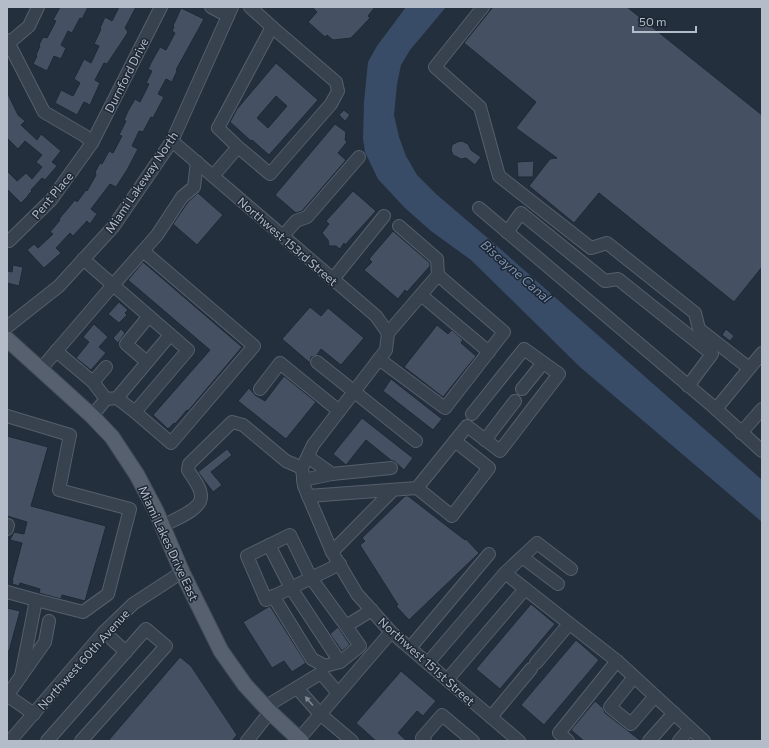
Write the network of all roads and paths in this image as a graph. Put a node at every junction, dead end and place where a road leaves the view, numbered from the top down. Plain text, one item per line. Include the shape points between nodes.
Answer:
1 (38, 7) edge
2 (161, 7) edge
3 (211, 7) edge
4 (250, 7) edge
5 (482, 7) edge
6 (230, 12) edge
7 (272, 27) junction
8 (8, 41) edge
9 (172, 141) junction
10 (92, 143) junction
11 (238, 147) junction
12 (359, 157) dead end
13 (196, 162) junction
14 (213, 176) junction
15 (479, 208) dead end
16 (384, 216) dead end
17 (400, 226) dead end
18 (507, 232) junction
19 (283, 236) junction
20 (7, 241) edge
21 (143, 251) junction
22 (83, 259) junction
23 (438, 275) junction
24 (333, 279) junction
25 (113, 285) junction
26 (421, 295) junction
27 (149, 316) junction
28 (7, 327) edge
29 (388, 333) junction
30 (170, 335) junction
31 (7, 339) edge
32 (56, 351) junction
33 (489, 352) junction
34 (762, 353) edge
35 (382, 354) junction
36 (147, 362) junction
37 (317, 362) dead end
38 (543, 363) junction
39 (106, 367) dead end
40 (749, 368) junction
41 (40, 370) junction
42 (93, 382) junction
43 (688, 386) junction
44 (260, 388) dead end
45 (522, 389) dead end
46 (354, 391) junction
47 (112, 398) junction
48 (515, 402) dead end
49 (716, 409) junction
50 (762, 409) edge
51 (339, 411) junction
52 (136, 412) junction
53 (472, 414) dead end
54 (7, 416) edge
55 (92, 416) junction
56 (741, 433) junction
57 (485, 440) junction
58 (416, 441) dead end
59 (455, 441) junction
60 (762, 451) edge
61 (308, 457) junction
62 (391, 468) dead end
63 (303, 474) junction
64 (332, 474) junction
65 (417, 488) junction
66 (393, 490) junction
67 (308, 496) junction
68 (7, 525) edge
69 (162, 526) junction
70 (7, 529) edge
71 (269, 545) junction
72 (332, 552) junction
73 (489, 554) dead end
74 (522, 557) junction
75 (340, 564) junction
76 (571, 568) dead end
77 (182, 572) junction
78 (505, 574) junction
79 (311, 578) junction
80 (558, 584) dead end
81 (291, 588) junction
82 (525, 589) junction
83 (7, 592) edge
84 (273, 596) junction
85 (36, 600) junction
86 (372, 610) junction
87 (49, 621) dead end
88 (569, 624) junction
89 (346, 626) junction
90 (104, 632) junction
91 (391, 632) junction
92 (410, 648) junction
93 (126, 652) junction
94 (617, 661) junction
95 (340, 662) junction
96 (428, 663) junction
97 (21, 676) junction
98 (634, 677) junction
99 (447, 680) junction
100 (298, 688) junction
101 (338, 693) junction
102 (655, 696) junction
103 (7, 697) edge
104 (268, 710) junction
105 (674, 713) junction
106 (34, 714) junction
107 (320, 714) junction
108 (491, 717) junction
109 (690, 728) junction
110 (300, 740) edge
111 (422, 740) edge
112 (10, 741) edge
113 (47, 741) edge
114 (81, 741) edge
115 (247, 741) edge
116 (352, 741) edge
117 (473, 741) edge
118 (519, 741) edge
119 (568, 741) edge
120 (649, 741) edge
121 (679, 741) edge
122 (704, 741) edge

1 - 8 street via 28,26
2 - 10 street, Durnford Drive
3 - 6 street
4 - 7 street
5 - 40 street via 434,67 480,107 499,176 592,248 607,243 695,313 700,329
6 - 9 street, Miami Lakeway North
7 - 11 street via 218,128
7 - 11 street via 336,82 338,90 332,104 270,174
8 - 10 street via 44,112 85,136
9 - 13 street, Northwest 153rd Street
9 - 22 street, Miami Lakeway North via 113,227
10 - 20 street, Pent Place via 51,200
11 - 14 street
12 - 19 street via 307,217 296,221
13 - 14 street, Northwest 153rd Street
13 - 21 street via 194,187 182,197
14 - 19 street, Northwest 153rd Street
15 - 18 street
16 - 24 street
17 - 23 street via 437,259
18 - 43 street
18 - 43 street via 521,213 605,281 618,279 712,354
19 - 24 street, Northwest 153rd Street
21 - 25 street
21 - 52 street via 254,346 171,443
22 - 25 street
22 - 28 street, Miami Lakeway North via 59,286
23 - 26 street
23 - 33 street via 504,332
24 - 29 street, Northwest 153rd Street via 376,316
25 - 27 street
25 - 32 street
26 - 29 street
26 - 33 street
27 - 30 street
27 - 36 street via 126,344
29 - 35 street
30 - 36 street
30 - 52 street via 188,350
31 - 41 main road, Miami Lakes Drive East
32 - 41 street
32 - 42 street
33 - 35 street via 444,408
34 - 40 street
35 - 46 street
36 - 47 street
37 - 46 street
38 - 45 street
38 - 53 street via 524,349
38 - 57 street via 558,374 500,451
39 - 42 street
40 - 49 street
41 - 55 main road, Miami Lakes Drive East
42 - 47 street
43 - 49 street
44 - 51 street via 280,364
46 - 51 street
46 - 58 street
47 - 52 street
47 - 55 street
48 - 57 street
49 - 56 street
50 - 56 street
51 - 61 street via 313,445
54 - 85 street via 70,435 59,490 130,509 108,594 82,612
55 - 69 main road, Miami Lakes Drive East via 112,437 137,475
56 - 60 street
57 - 59 street via 467,426
59 - 65 street
59 - 65 street via 489,468 452,516
61 - 63 street
61 - 64 street
62 - 64 street
63 - 64 street
63 - 67 street
63 - 69 street via 243,425 232,422 189,464 188,470 201,495 200,502 196,507
65 - 66 street
66 - 67 street
66 - 72 street
67 - 72 street
68 - 70 street
69 - 77 main road, Miami Lakes Drive East
71 - 79 street via 290,535
71 - 81 street
71 - 84 street via 247,556 266,600
72 - 75 street, Northwest 151st Street
73 - 92 street
74 - 76 street via 537,543
74 - 78 street
74 - 80 street
75 - 79 street
75 - 86 street, Northwest 151st Street via 357,594
77 - 90 street, Northwest 60th Avenue via 133,604
77 - 104 main road, Miami Lakes Drive East via 220,651 245,686
78 - 82 street
78 - 96 street
79 - 81 street
79 - 89 street
81 - 84 street
81 - 95 street
82 - 88 street
82 - 99 street
83 - 85 street
84 - 95 street via 312,659 325,666
85 - 97 street
86 - 89 street
86 - 91 street, Northwest 151st Street
87 - 97 street via 45,642
88 - 94 street
88 - 108 street
89 - 95 street via 360,646
90 - 93 street
90 - 106 street, Northwest 60th Avenue
91 - 92 street, Northwest 151st Street
91 - 101 street
92 - 96 street, Northwest 151st Street
93 - 113 street
93 - 114 street via 146,629 166,646
94 - 98 street
94 - 119 street via 559,733
96 - 99 street, Northwest 151st Street
97 - 103 street
98 - 102 street
98 - 102 street via 610,707 631,724
99 - 108 street, Northwest 151st Street
100 - 101 street via 321,674
100 - 104 street
107 -> 100 street
101 - 107 street
102 - 105 street
103 - 106 street
104 - 110 main road, Miami Lakes Drive East
104 - 115 street
105 - 109 street
105 - 120 street
106 - 112 street, Northwest 60th Avenue
107 - 110 street
107 - 116 street
108 - 118 street, Northwest 151st Street
109 - 121 street
109 - 122 street
111 - 117 street via 442,715

